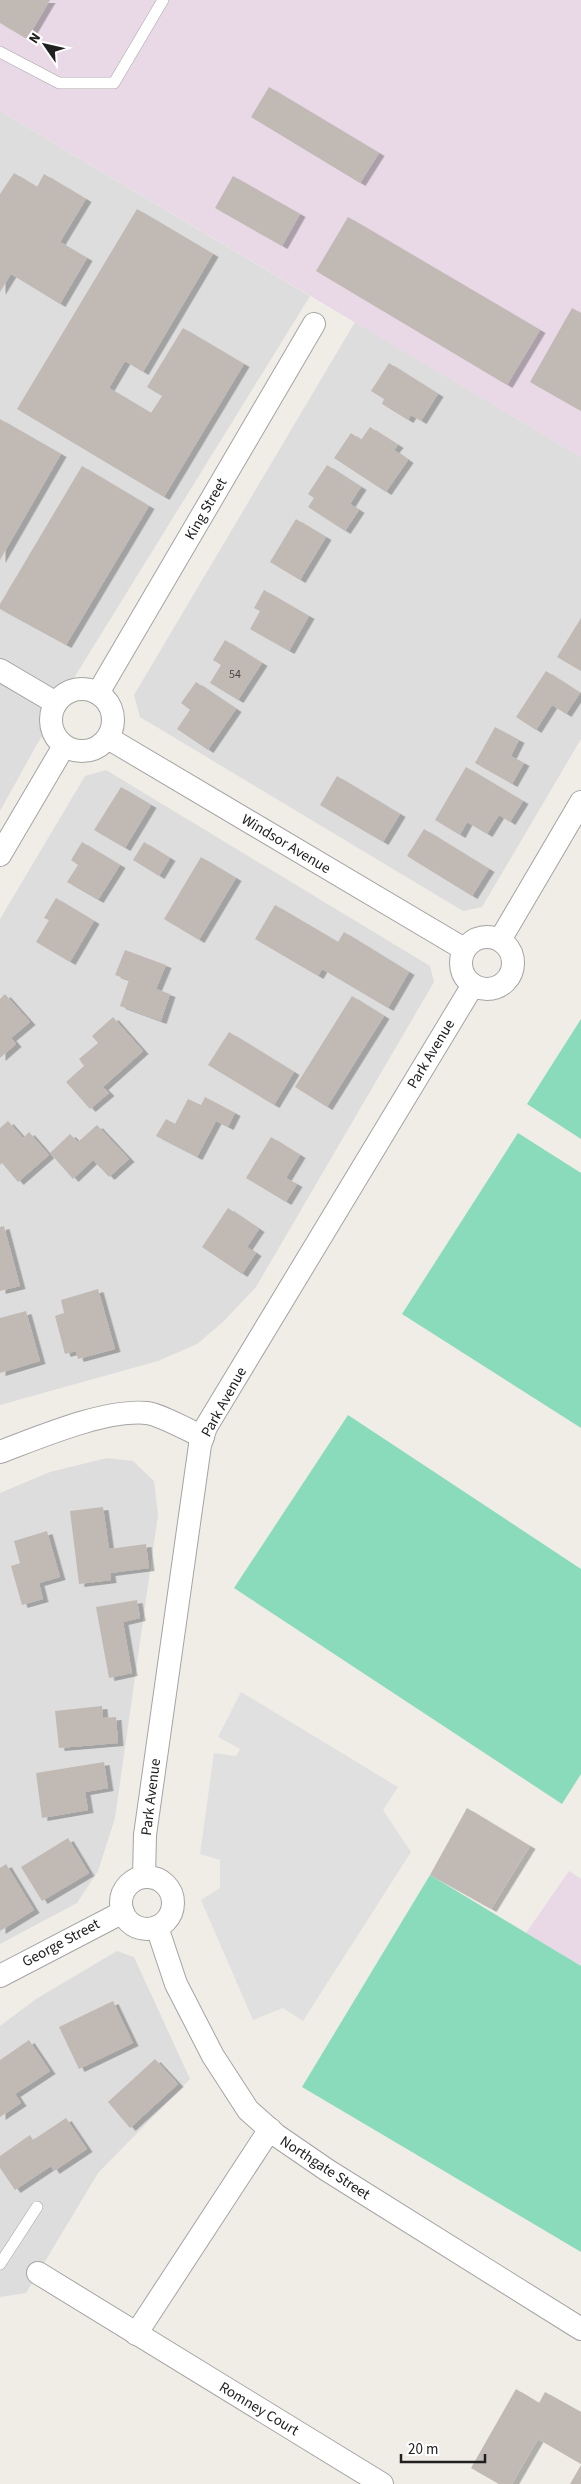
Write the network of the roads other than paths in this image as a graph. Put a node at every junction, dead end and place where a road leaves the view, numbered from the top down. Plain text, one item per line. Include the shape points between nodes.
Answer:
1 (163, 0) edge
2 (0, 52) edge
3 (314, 324) dead end
4 (0, 670) edge
5 (98, 693) junction
6 (56, 703) junction
7 (108, 738) junction
8 (64, 746) junction
9 (581, 802) edge
10 (0, 855) edge
11 (500, 940) junction
12 (464, 949) junction
13 (473, 986) junction
14 (203, 1437) junction
15 (0, 1452) edge
16 (144, 1877) junction
17 (123, 1912) junction
18 (157, 1927) junction
19 (0, 1976) edge
20 (270, 2129) junction
21 (37, 2207) dead end
22 (0, 2264) edge
23 (38, 2273) dead end
24 (581, 2329) edge
25 (136, 2334) junction
26 (382, 2484) edge

1 - 2 lane via 114,83 59,83
3 - 5 street, King Street
4 - 6 street
5 - 6 street via 77,690 66,693
5 - 7 street via 113,712 113,726
6 - 8 street via 51,721 55,736
7 - 8 street via 92,750 78,751
7 - 12 street, Windsor Avenue
8 - 10 street
9 - 11 street
11 - 12 street via 486,936 478,938
11 - 13 street via 512,956 509,977 492,989
12 - 13 street via 460,964 462,973
13 - 14 street, Park Avenue via 206,1427
14 - 15 street via 148,1413 112,1416 53,1432
14 - 16 street, Park Avenue via 163,1697 145,1835
16 - 17 street via 127,1886 122,1896
16 - 18 street via 162,1881 173,1899 170,1916
17 - 18 street via 134,1925 148,1929
17 - 19 street, George Street
18 - 20 street, Northgate Street via 176,1984 213,2056 248,2110
20 - 24 street, Northgate Street via 327,2170
20 - 25 street
21 - 22 lane
23 - 25 street, Romney Court
25 - 26 street, Romney Court

